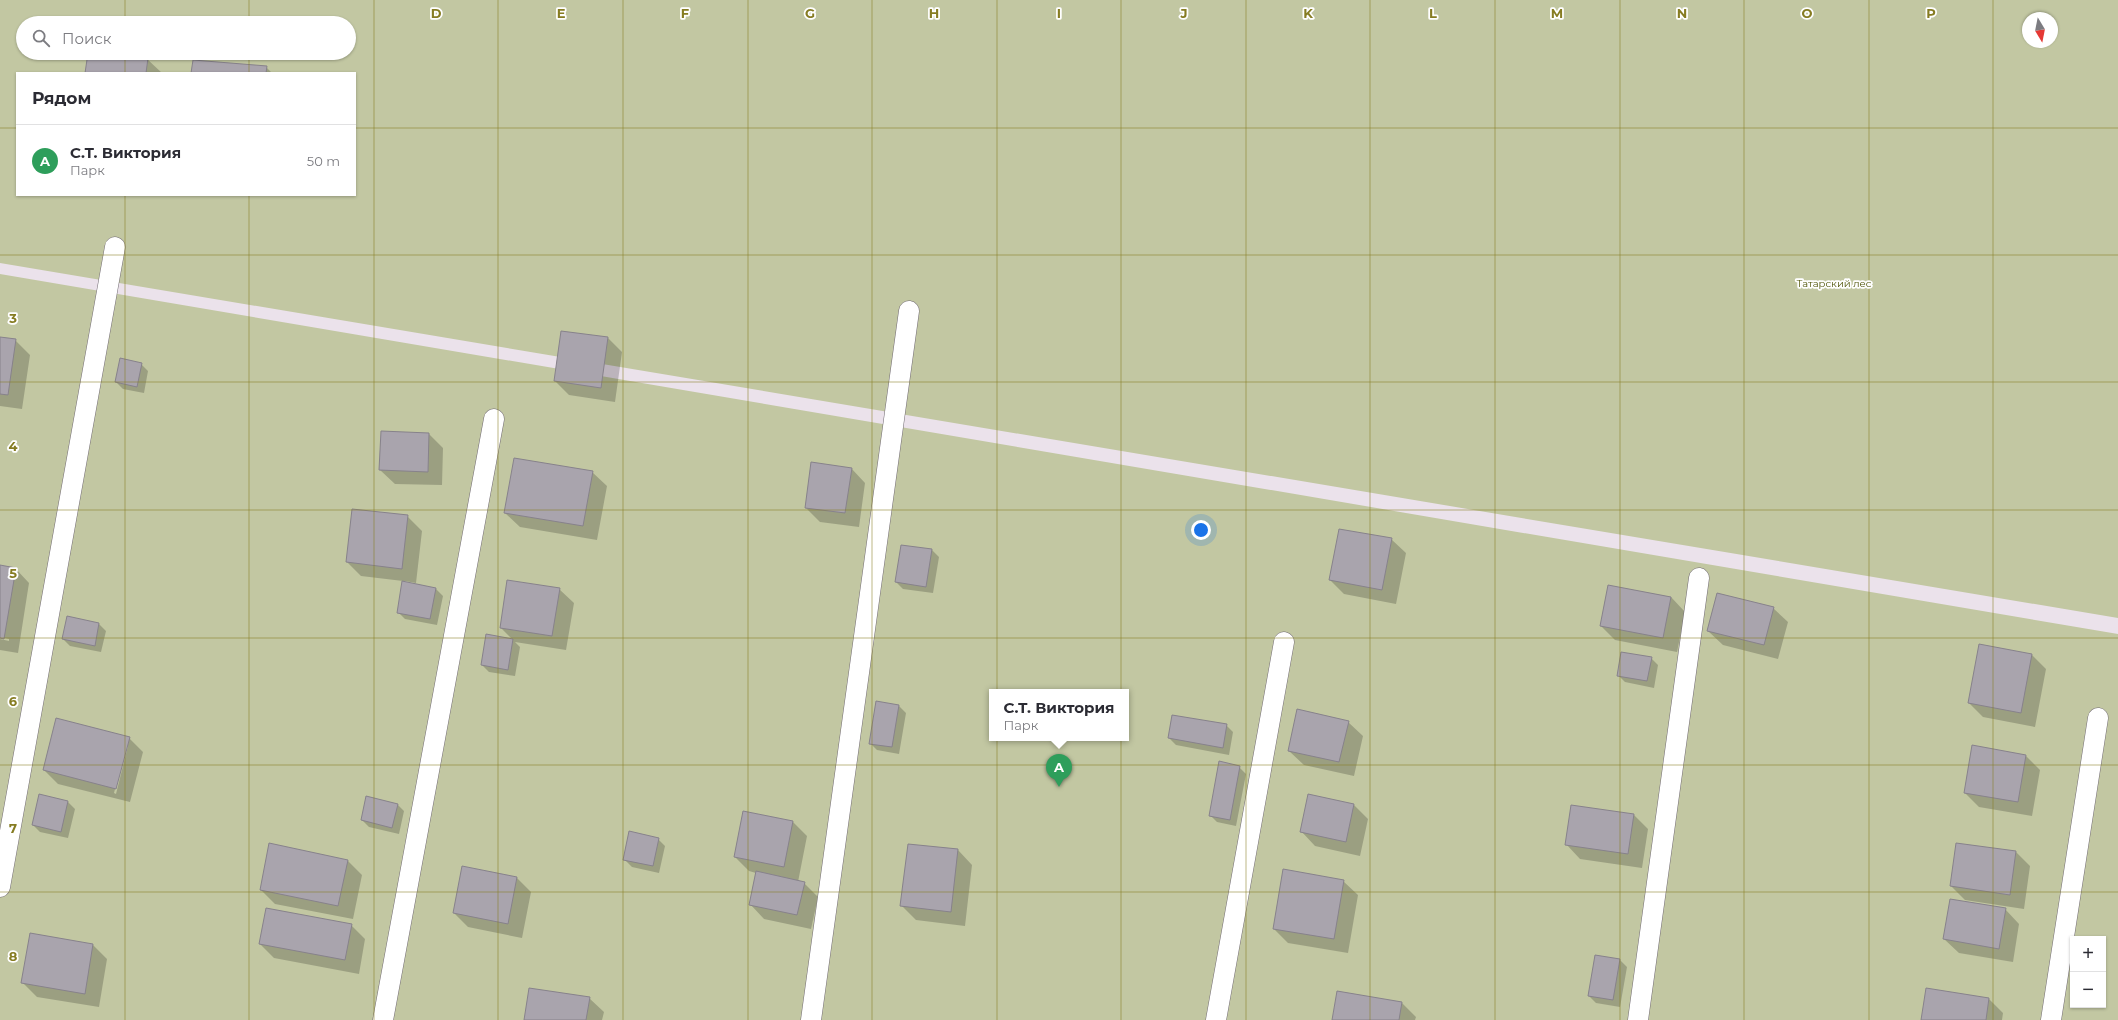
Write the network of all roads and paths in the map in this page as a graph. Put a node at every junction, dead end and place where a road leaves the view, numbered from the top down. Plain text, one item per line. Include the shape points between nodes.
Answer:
1 (115, 247) dead end
2 (909, 311) dead end
3 (494, 419) dead end
4 (1699, 578) dead end
5 (1284, 642) dead end
6 (2098, 718) dead end
7 (0, 887) edge
8 (383, 1020) edge
9 (811, 1020) edge
10 (1216, 1020) edge
11 (1638, 1020) edge
12 (2051, 1020) edge

1 - 7 lane
2 - 9 lane
3 - 8 lane
4 - 11 lane
5 - 10 lane
6 - 12 lane

